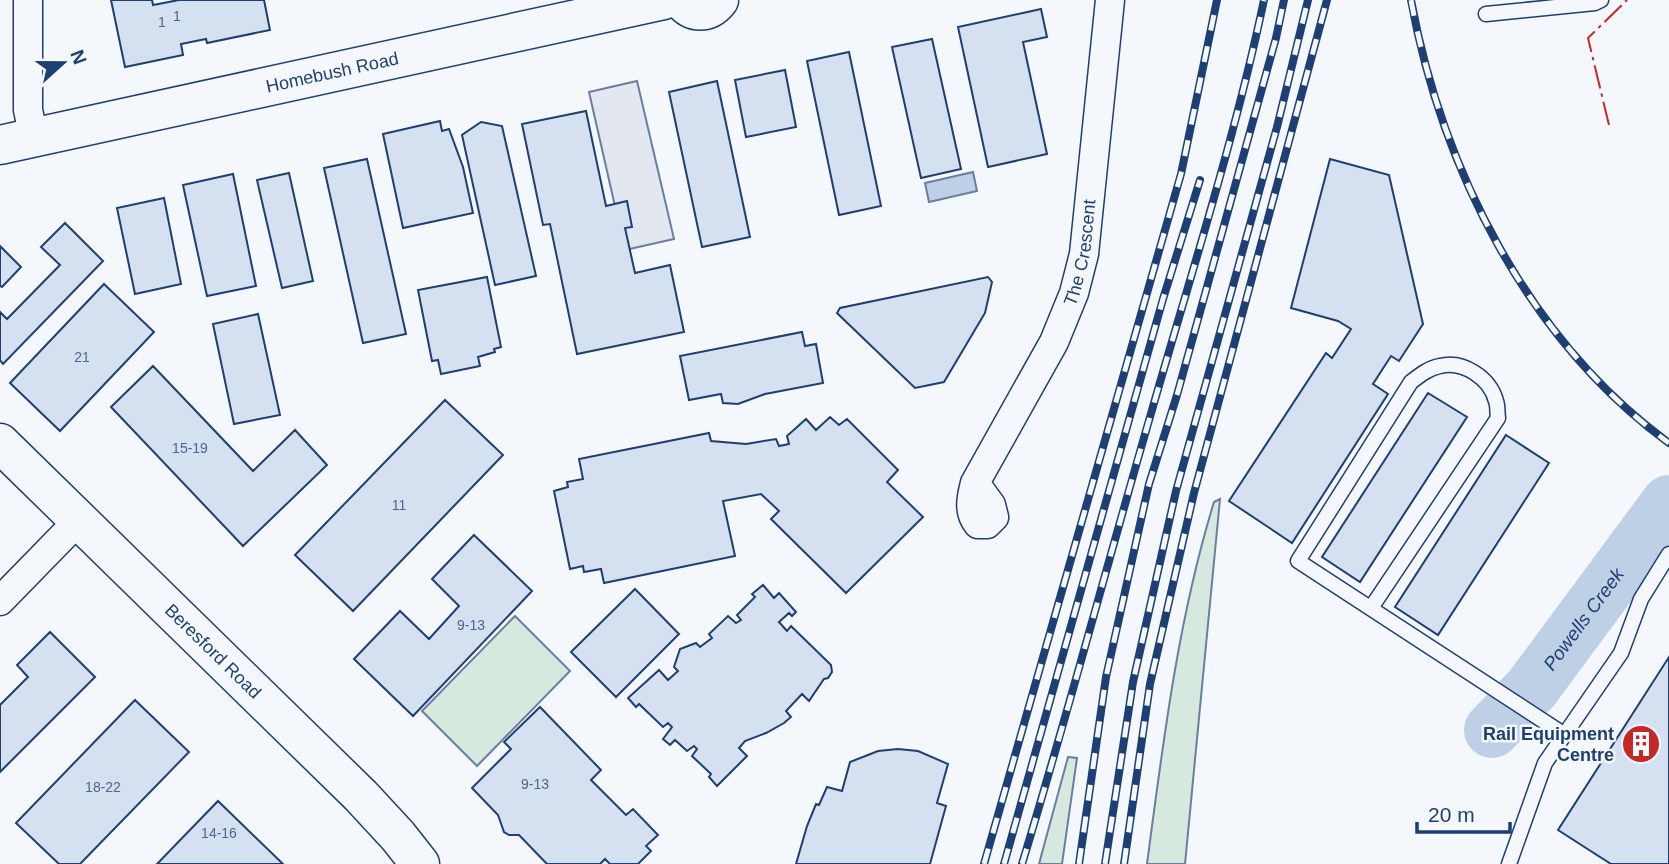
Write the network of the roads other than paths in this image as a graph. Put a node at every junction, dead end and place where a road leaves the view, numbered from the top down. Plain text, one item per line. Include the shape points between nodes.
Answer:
1 (28, 0) edge
2 (664, 0) edge
3 (682, 0) edge
4 (719, 0) edge
5 (1110, 0) edge
6 (1601, 0) edge
7 (1486, 14) dead end
8 (17, 142) edge
9 (0, 443) edge
10 (975, 483) dead end
11 (78, 521) junction
12 (1669, 554) edge
13 (0, 601) edge
14 (1371, 608) junction
15 (1565, 735) junction
16 (420, 864) edge
17 (1509, 864) edge

1 - 8 street via 28,110
2 - 8 street, Homebush Road
3 - 4 street via 688,8 702,11
5 - 10 street, The Crescent via 1084,254 1074,293 1054,342
6 - 7 lane
9 - 11 street, Beresford Road
11 - 13 street
11 - 16 street, Beresford Road via 361,796
12 - 15 lane via 1641,600 1621,653
14 - 14 lane via 1498,418 1490,387 1474,372 1457,365 1441,365 1411,382 1298,561
14 - 15 lane
15 - 17 lane via 1545,763

